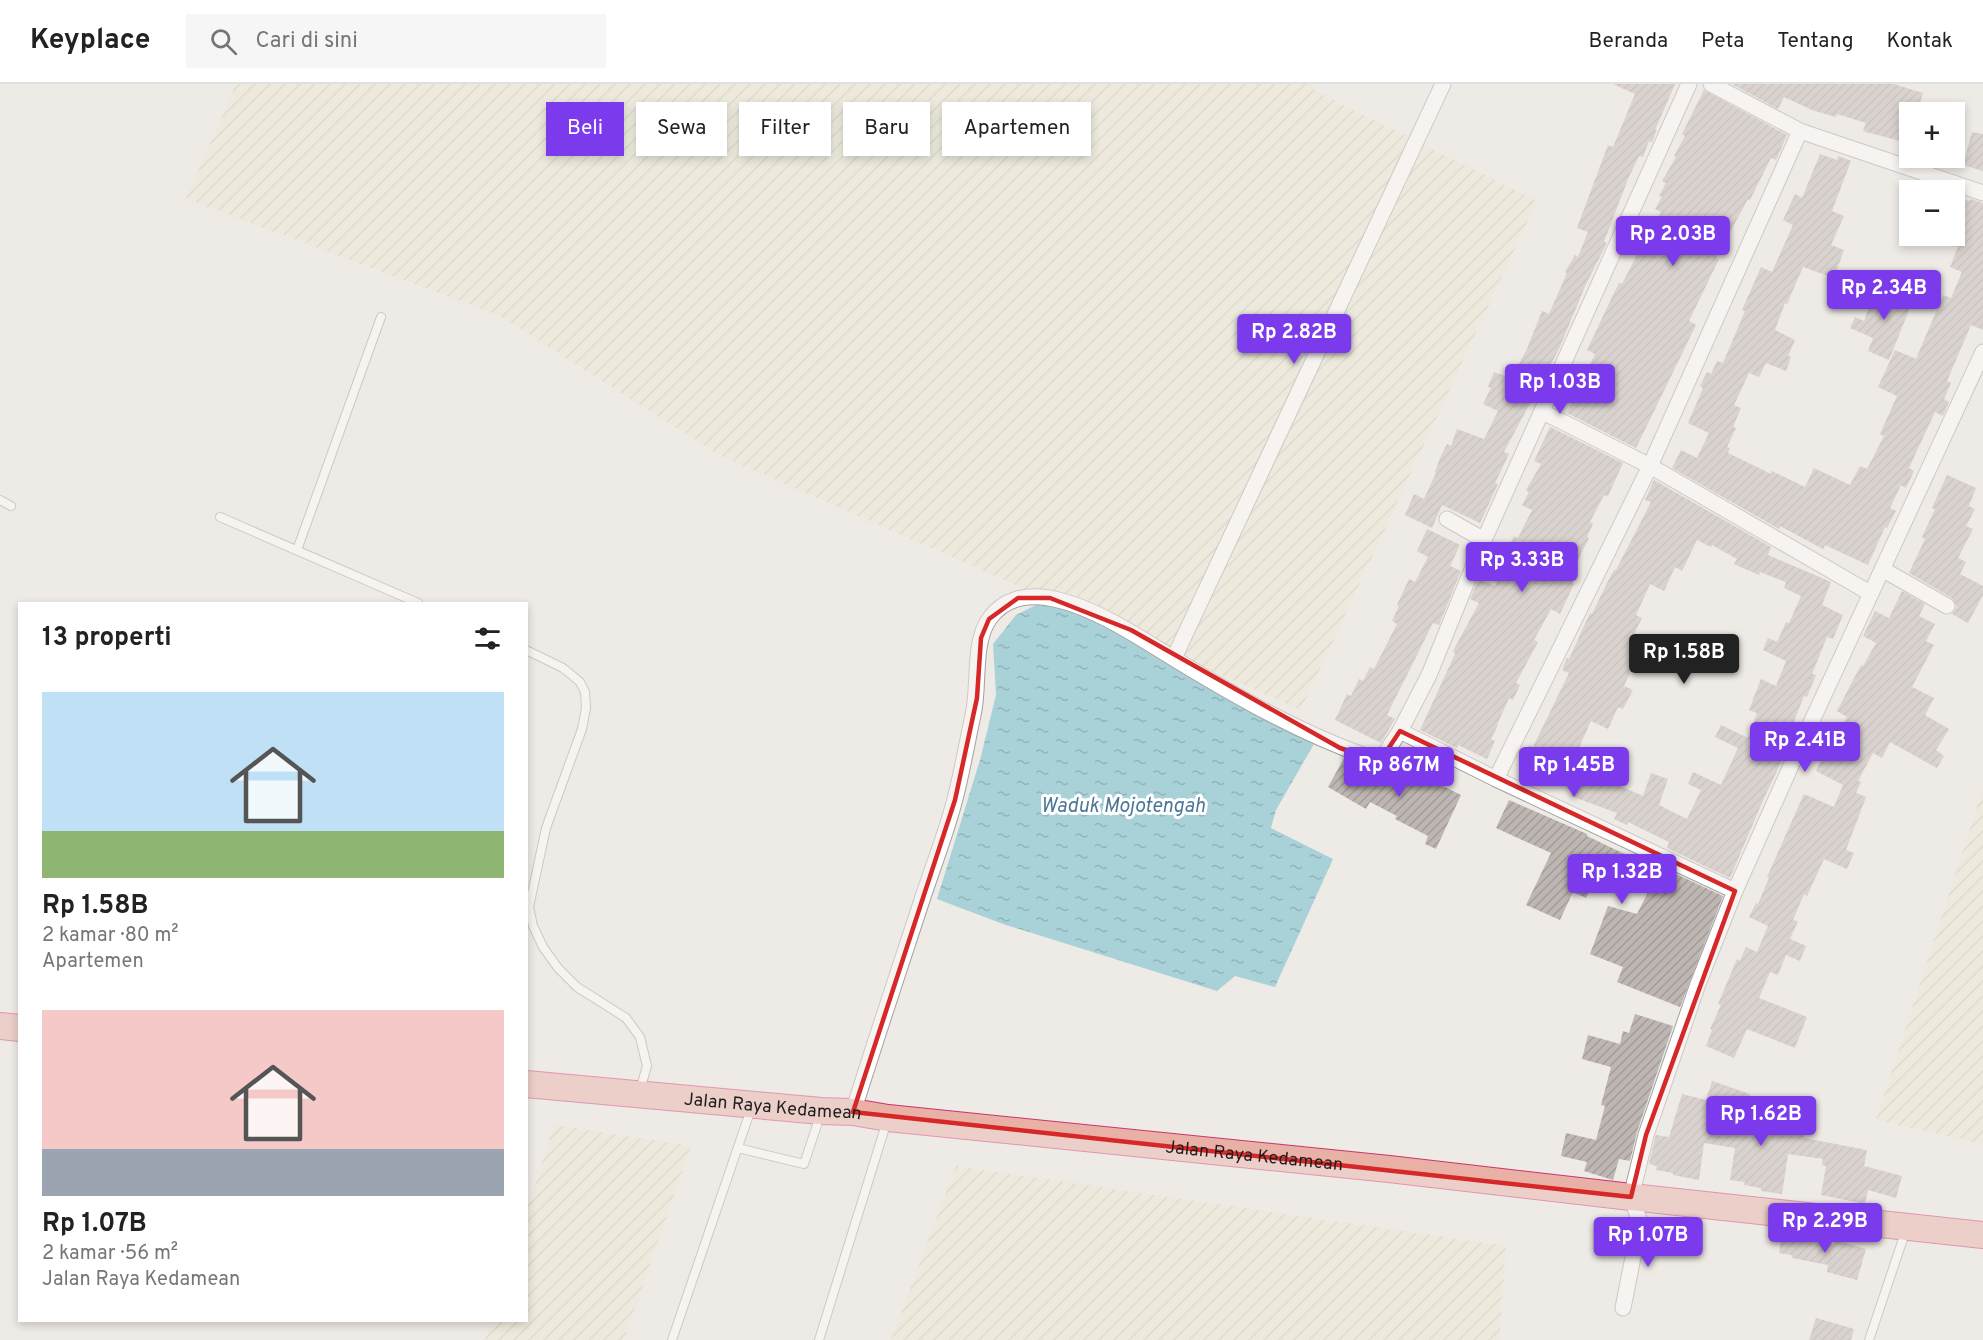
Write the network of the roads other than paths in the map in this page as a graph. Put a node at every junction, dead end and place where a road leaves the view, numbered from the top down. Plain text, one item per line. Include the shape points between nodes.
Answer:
1 (1443, 84) edge
2 (1689, 84) edge
3 (1712, 84) edge
4 (1800, 131) junction
5 (1983, 193) edge
6 (381, 316) dead end
7 (1983, 352) edge
8 (1543, 412) junction
9 (1650, 466) junction
10 (0, 500) edge
11 (11, 506) dead end
12 (220, 517) dead end
13 (1447, 519) dead end
14 (1484, 540) junction
15 (297, 550) junction
16 (1882, 569) junction
17 (1870, 593) junction
18 (416, 602) edge
19 (1947, 606) dead end
20 (528, 651) edge
21 (1174, 658) junction
22 (1400, 731) junction
23 (1496, 779) junction
24 (1736, 891) junction
25 (0, 1026) edge
26 (18, 1028) edge
27 (528, 1084) edge
28 (639, 1094) junction
29 (753, 1105) junction
30 (821, 1111) junction
31 (853, 1112) junction
32 (888, 1118) junction
33 (738, 1148) junction
34 (1631, 1197) junction
35 (1907, 1226) junction
36 (1983, 1235) edge
37 (1623, 1308) dead end
38 (672, 1340) edge
39 (819, 1340) edge
40 (1869, 1340) edge

1 - 21 street
2 - 8 street
3 - 4 street
4 - 5 street
4 - 9 street
6 - 15 lane
7 - 16 street
8 - 9 street
8 - 14 street
9 - 17 street
9 - 23 street
10 - 11 lane
12 - 15 lane
13 - 14 street
14 - 22 street via 1429,675
15 - 18 lane
16 - 17 street
16 - 19 street
17 - 24 street
20 - 28 lane via 580,682 586,708 546,828 529,908 533,926 558,968 577,987 626,1018 640,1037 647,1066
21 - 22 street via 1289,724 1377,760 1383,758
21 - 31 street via 1131,630 1050,597 1018,598 989,619 977,656 977,698 955,800
22 - 23 street
23 - 24 street
24 - 34 street via 1698,984 1646,1135
25 - 26 highway
27 - 28 highway, Jalan Raya Kedamean
28 - 29 highway, Jalan Raya Kedamean
29 - 30 highway, Jalan Raya Kedamean
29 - 33 lane
30 - 31 highway, Jalan Raya Kedamean
30 - 33 lane via 804,1164
31 - 32 highway, Jalan Raya Kedamean
32 - 34 highway, Jalan Raya Kedamean
32 - 39 lane
33 - 38 lane
34 - 35 highway, Jalan Raya Kedamean
34 - 37 street via 1640,1222
35 - 36 highway, Jalan Raya Kedamean
35 - 40 lane

